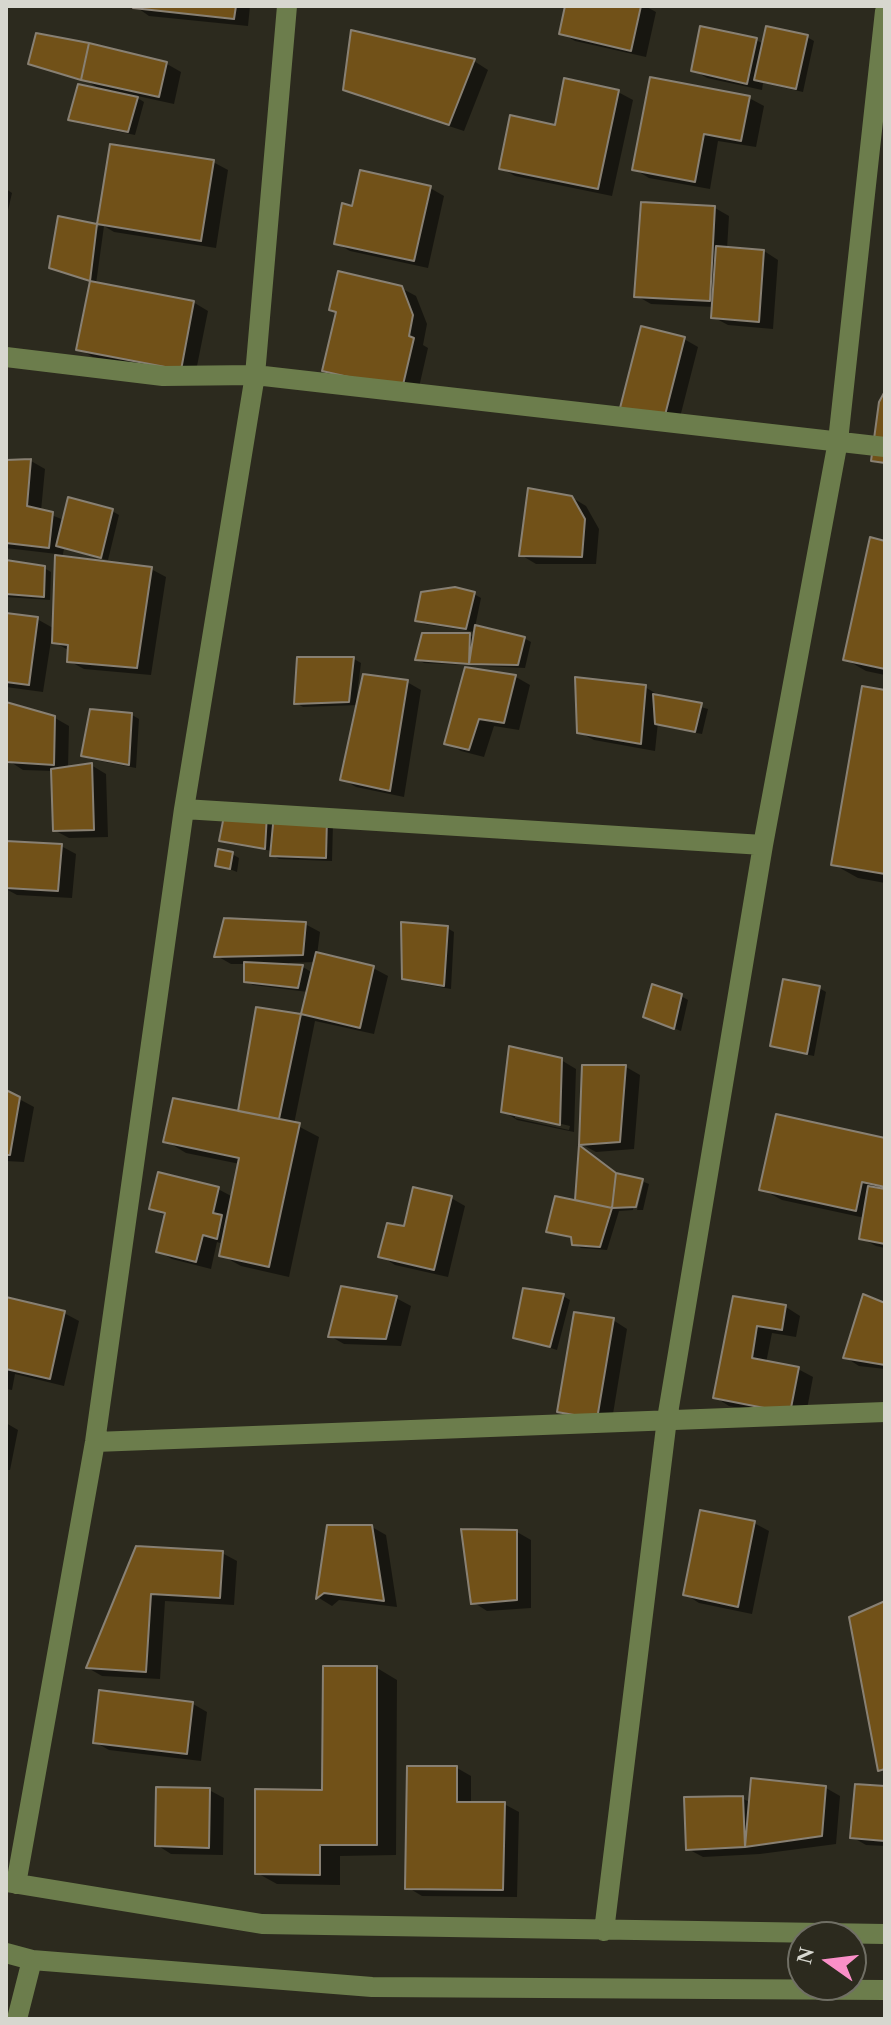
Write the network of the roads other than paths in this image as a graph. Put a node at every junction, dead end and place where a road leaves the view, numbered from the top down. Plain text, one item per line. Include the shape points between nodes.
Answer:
1 (287, 6) edge
2 (885, 11) edge
3 (6, 357) edge
4 (255, 375) junction
5 (838, 441) junction
6 (885, 447) edge
7 (184, 809) junction
8 (763, 845) junction
9 (885, 1412) edge
10 (667, 1419) junction
11 (95, 1442) junction
12 (11, 1883) edge
13 (604, 1931) junction
14 (885, 1934) edge
15 (6, 1953) edge
16 (32, 1960) junction
17 (885, 1990) edge
18 (17, 2019) edge

1 - 4 street
2 - 5 street
3 - 4 street via 163,376
4 - 5 street
4 - 7 street
5 - 6 street
5 - 8 street
7 - 8 street
7 - 11 street
8 - 10 street
9 - 10 street
10 - 11 street
10 - 13 street
11 - 12 street
12 - 13 street via 262,1924
13 - 14 street
15 - 16 street
16 - 17 street via 372,1987
16 - 18 street

